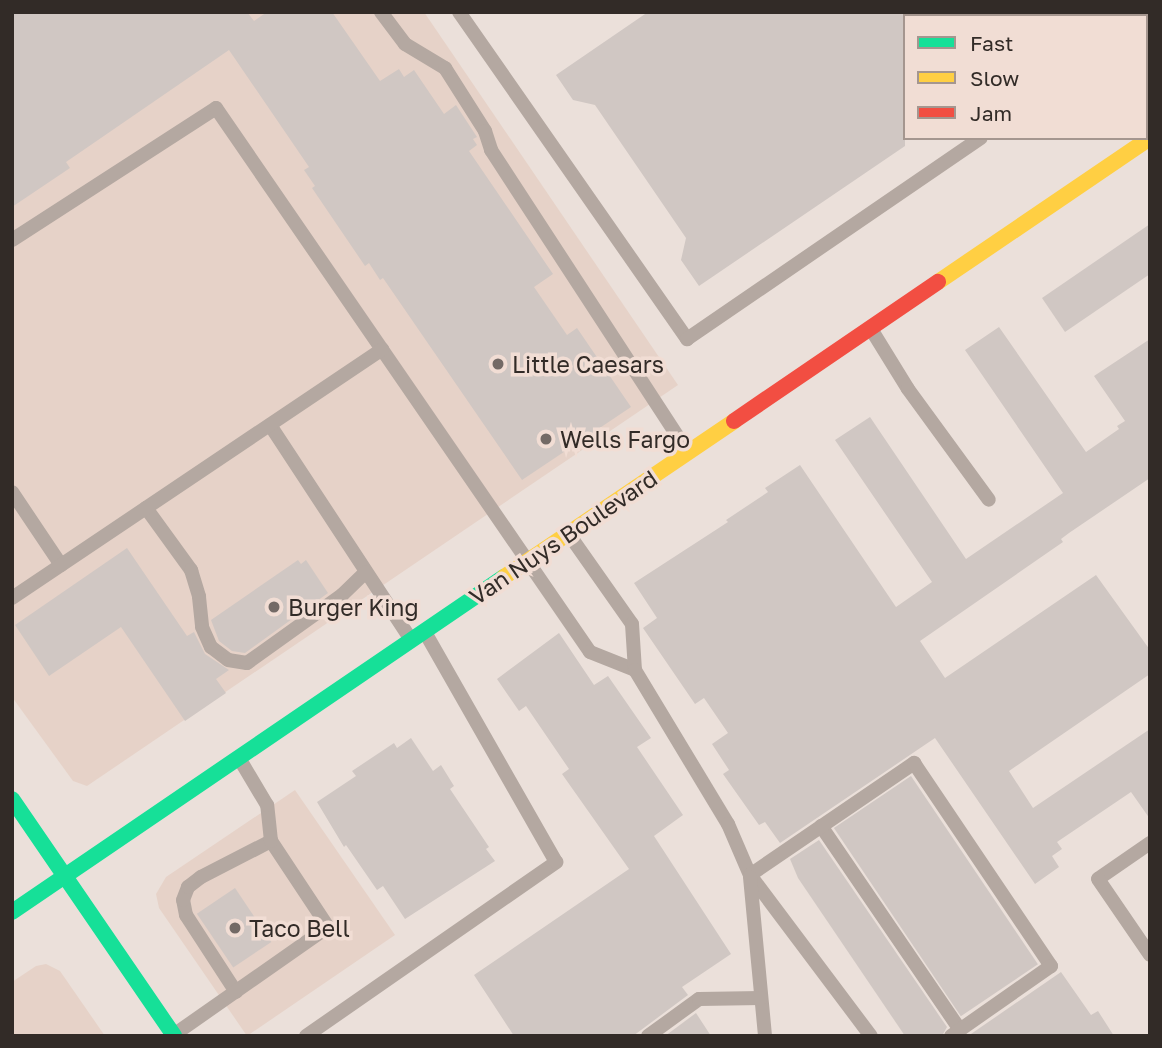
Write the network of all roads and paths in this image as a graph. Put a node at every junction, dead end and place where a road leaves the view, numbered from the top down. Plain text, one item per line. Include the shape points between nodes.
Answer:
1 (381, 12) edge
2 (460, 12) edge
3 (978, 140) edge
4 (1147, 140) edge
5 (12, 240) edge
6 (870, 328) junction
7 (382, 349) junction
8 (270, 425) junction
9 (688, 452) junction
10 (12, 492) edge
11 (989, 500) dead end
12 (146, 508) junction
13 (568, 533) junction
14 (528, 560) junction
15 (61, 565) junction
16 (366, 572) junction
17 (12, 598) edge
18 (418, 636) junction
19 (635, 670) junction
20 (239, 757) junction
21 (12, 799) edge
22 (821, 826) junction
23 (271, 841) junction
24 (1150, 843) edge
25 (65, 875) junction
26 (750, 875) junction
27 (12, 912) edge
28 (1150, 955) edge
29 (236, 992) junction
30 (761, 998) junction
31 (955, 1033) edge
32 (174, 1035) edge
33 (306, 1036) edge
34 (648, 1036) edge
35 (765, 1036) edge
36 (871, 1036) edge

1 - 9 lane via 405,44 445,68 485,131 491,150
2 - 3 lane via 687,339
4 - 6 main road, Van Nuys Boulevard
5 - 7 lane via 216,108
6 - 9 main road, Van Nuys Boulevard
6 - 11 lane
7 - 8 lane
7 - 14 lane
8 - 12 lane
8 - 16 lane
9 - 13 main road, Van Nuys Boulevard
10 - 15 lane
12 - 15 lane
12 - 16 lane via 191,570 202,627 211,647 228,660 247,663 342,595
13 - 14 main road, Van Nuys Boulevard
13 - 19 lane via 632,624
14 - 18 main road, Van Nuys Boulevard
14 - 19 lane via 590,652
15 - 17 lane
16 - 18 lane
18 - 20 main road, Van Nuys Boulevard
18 - 33 lane via 556,862
19 - 26 lane via 728,824
20 - 23 lane via 267,805
20 - 25 main road, Van Nuys Boulevard
21 - 25 main road
22 - 26 lane
22 - 31 lane
22 - 31 lane via 914,763 1051,966
23 - 29 lane via 328,927
23 - 29 lane via 201,877 188,887 183,900 186,915
24 - 28 lane via 1098,879
25 - 27 main road, Van Nuys Boulevard
25 - 32 main road
26 - 30 lane
26 - 36 lane
29 - 32 lane
30 - 34 lane via 699,999
30 - 35 lane

